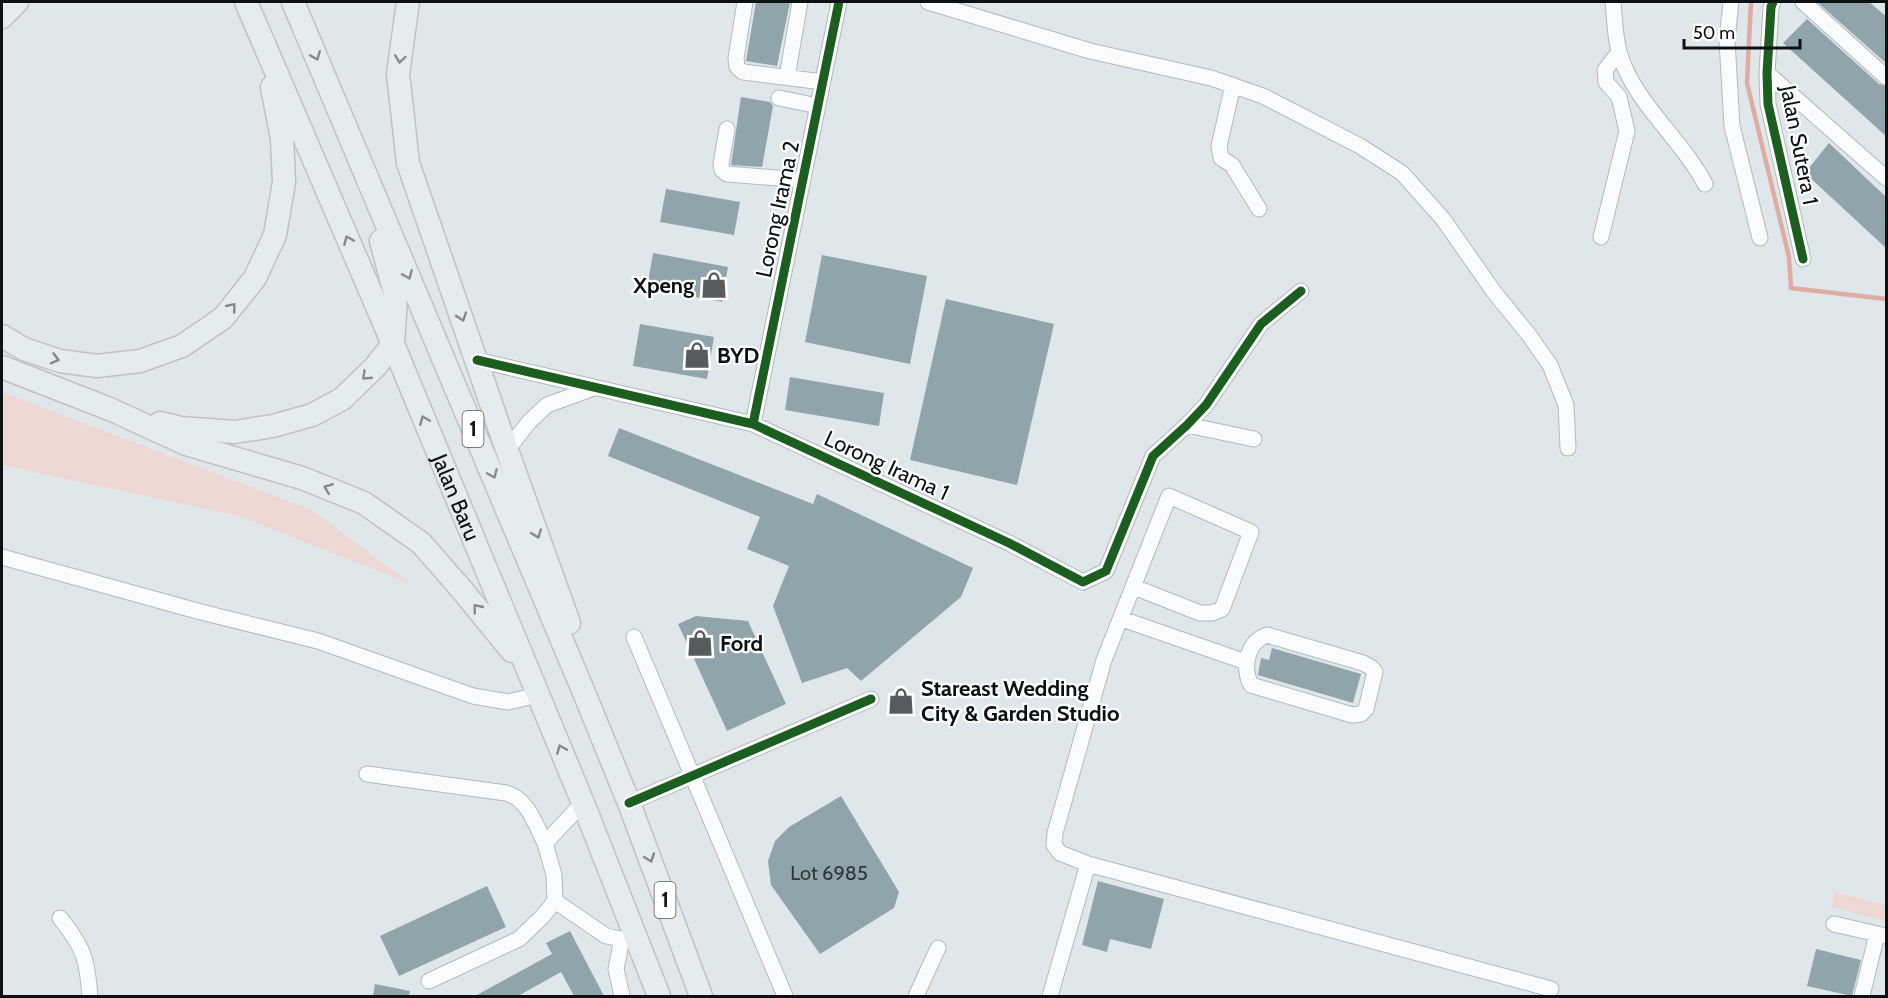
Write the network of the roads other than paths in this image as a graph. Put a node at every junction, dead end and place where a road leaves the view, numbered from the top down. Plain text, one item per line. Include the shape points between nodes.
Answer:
1 (17, 2) edge
2 (246, 2) edge
3 (293, 2) edge
4 (408, 2) edge
5 (745, 2) edge
6 (800, 2) edge
7 (839, 2) edge
8 (928, 2) edge
9 (1613, 2) edge
10 (1731, 2) edge
11 (1773, 2) edge
12 (1803, 2) edge
13 (2, 17) edge
14 (256, 26) junction
15 (1619, 52) junction
16 (1767, 73) junction
17 (787, 77) junction
18 (1887, 77) edge
19 (823, 82) junction
20 (1233, 85) junction
21 (779, 98) dead end
22 (818, 106) junction
23 (727, 129) dead end
24 (361, 164) junction
25 (1887, 178) edge
26 (803, 180) junction
27 (1705, 184) dead end
28 (1259, 209) dead end
29 (1601, 237) dead end
30 (1760, 237) dead end
31 (1803, 259) dead end
32 (1301, 291) dead end
33 (2, 336) edge
34 (393, 344) junction
35 (477, 360) junction
36 (2, 367) edge
37 (594, 388) junction
38 (112, 410) junction
39 (753, 424) junction
40 (1187, 425) junction
41 (1254, 440) dead end
42 (1568, 448) dead end
43 (507, 450) junction
44 (2, 557) edge
45 (1134, 587) junction
46 (1122, 619) junction
47 (634, 637) dead end
48 (1246, 662) junction
49 (528, 670) junction
50 (538, 695) junction
51 (585, 695) junction
52 (871, 699) dead end
53 (367, 774) dead end
54 (692, 775) junction
55 (583, 803) junction
56 (629, 803) junction
57 (545, 843) junction
58 (1088, 864) junction
59 (555, 901) junction
60 (60, 918) dead end
61 (1834, 924) dead end
62 (1882, 935) edge
63 (629, 939) junction
64 (938, 948) dead end
65 (429, 981) dead end
66 (1551, 988) dead end
67 (90, 996) edge
68 (622, 996) edge
69 (659, 996) edge
70 (701, 996) edge
71 (785, 996) edge
72 (916, 996) edge
73 (1050, 996) edge
74 (1862, 996) edge

1 - 13 highway
2 - 14 highway, Jalan Baru / 1
3 -> 24 highway, Jalan Baru / 1
4 -> 35 highway via 398,74 408,163
5 - 17 street via 737,67 743,72
6 - 17 street
7 - 19 street, Lorong Irama 2
8 - 20 street via 1090,51
9 - 15 street
10 - 30 street via 1727,40 1732,126
11 - 16 street, Jalan Sutera 1
12 - 18 street
33 -> 14 highway via 24,349 60,361 97,366 140,361 182,346 223,318 255,278 275,235 284,182 275,99
34 -> 14 highway, Jalan Baru / 1
15 - 27 street via 1643,99
15 - 29 street via 1605,70 1606,82 1619,97 1627,131
16 - 25 street
16 - 31 street, Jalan Sutera 1 via 1768,104
17 - 19 street
19 - 22 street, Lorong Irama 2
20 - 28 street via 1219,146 1221,158 1232,165
20 - 42 street via 1263,96 1350,141 1402,173 1443,219 1550,365 1566,405
21 - 22 street
22 - 26 street, Lorong Irama 2
23 - 26 street via 722,170 728,174
24 - 34 highway via 396,297
24 -> 51 highway, Jalan Baru / 1
26 - 39 street, Lorong Irama 2
32 - 40 street via 1261,324 1206,405
34 -> 38 highway via 342,399 312,415 273,426 235,432 181,428
49 -> 34 highway, Jalan Baru / 1
35 - 37 street, Lorong Irama 1
35 - 43 highway
36 - 38 highway
37 - 39 street, Lorong Irama 1
37 - 43 street via 548,405
49 -> 38 highway via 421,543 364,503 302,478 186,444
39 - 40 street, Lorong Irama 1 via 1009,543 1083,582 1106,571 1153,456
40 - 41 street
43 -> 51 highway via 561,596 575,641
44 - 50 street via 318,641 473,696 508,702
45 - 45 street via 1169,496 1251,532 1222,609 1200,613
45 - 46 street
46 - 48 street
46 - 58 street via 1104,660 1055,833 1054,845 1060,853
47 - 54 street
48 - 48 street via 1256,641 1267,635 1363,663 1375,672 1366,709 1352,715 1251,685 1245,674
49 - 50 highway, Jalan Baru / 1
55 -> 50 highway, Jalan Baru / 1
51 - 56 highway, Jalan Baru / 1
52 - 54 street
53 - 57 street via 515,795 525,804
54 - 56 street
54 - 71 street
55 - 57 street
55 - 63 highway, Jalan Baru / 1
56 -> 70 highway, Jalan Baru / 1
57 - 59 street via 554,875
58 - 66 street
58 - 73 street
59 - 63 street via 606,936
59 - 65 street via 519,939
60 - 67 street via 76,938 88,964
61 - 62 street
62 - 74 street
63 - 68 street via 615,969
63 - 69 highway, Jalan Baru / 1
64 - 72 street

